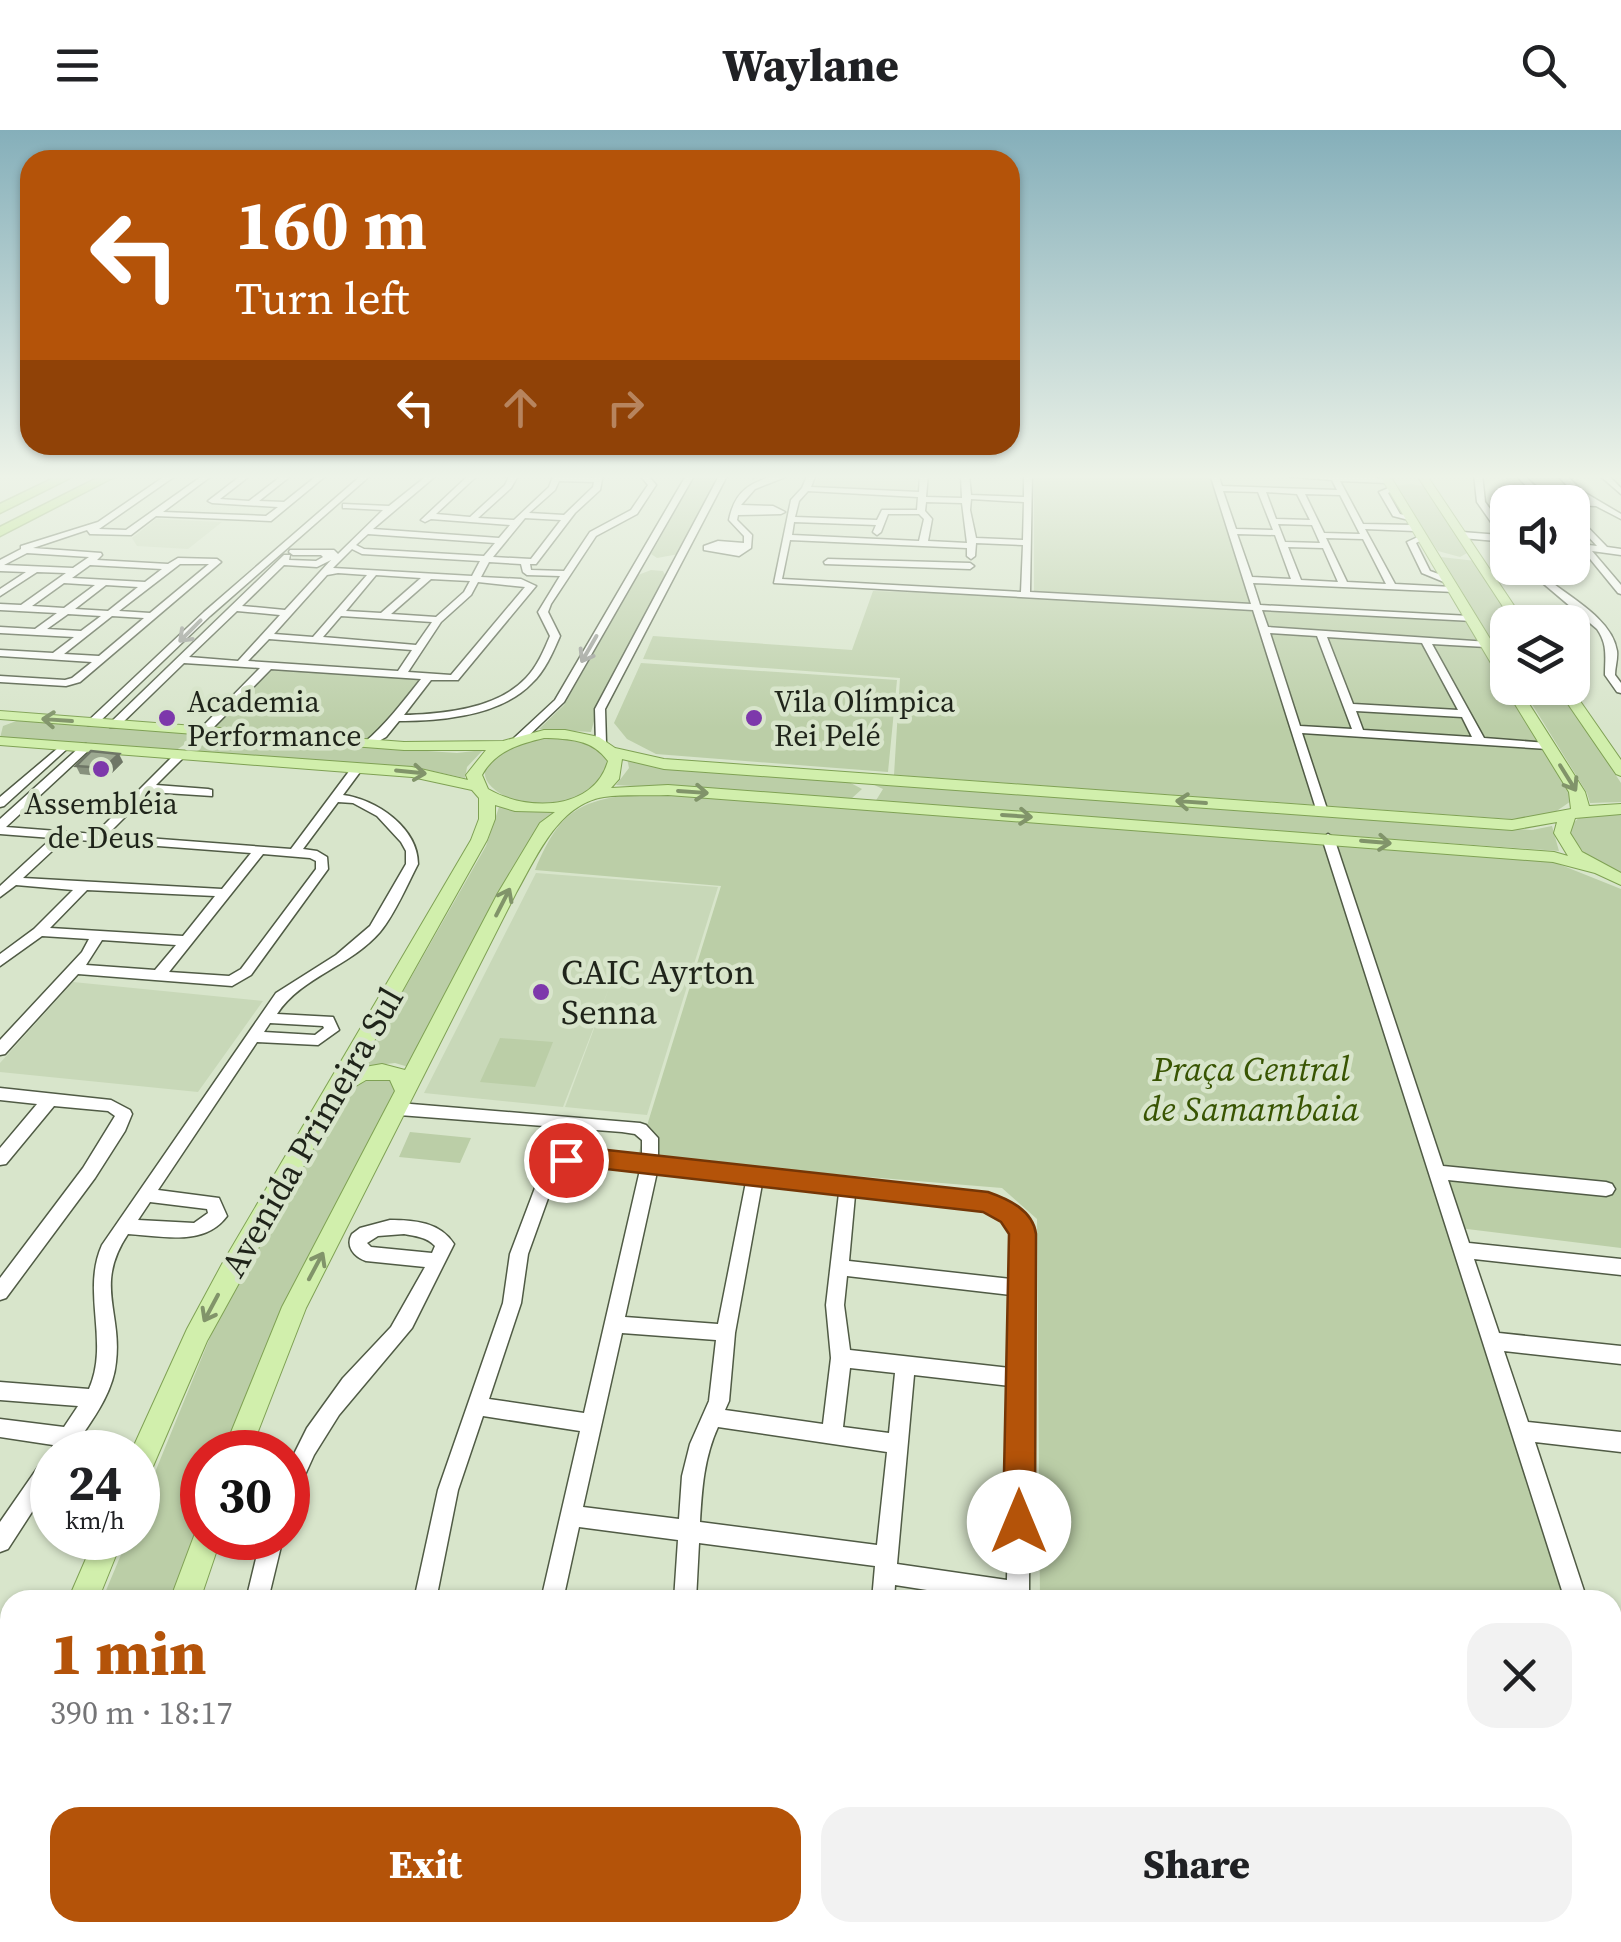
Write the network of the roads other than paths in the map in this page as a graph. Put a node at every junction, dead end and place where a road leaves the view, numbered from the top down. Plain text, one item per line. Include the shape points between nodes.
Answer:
1 (92, 559) edge
2 (271, 559) edge
3 (286, 559) edge
4 (328, 559) edge
5 (340, 559) edge
6 (457, 559) edge
7 (487, 559) edge
8 (537, 559) edge
9 (576, 559) edge
10 (642, 559) edge
11 (650, 559) edge
12 (670, 559) edge
13 (679, 559) edge
14 (782, 559) edge
15 (829, 559) edge
16 (971, 559) edge
17 (1027, 559) edge
18 (1241, 559) edge
19 (1287, 559) edge
20 (1332, 559) edge
21 (1376, 559) edge
22 (1419, 559) edge
23 (1434, 559) edge
24 (1477, 559) edge
25 (1595, 559) edge
26 (485, 561) junction
27 (88, 562) junction
28 (282, 562) junction
29 (828, 562) junction
30 (525, 563) junction
31 (657, 565) junction
32 (0, 566) edge
33 (170, 566) junction
34 (970, 566) junction
35 (36, 569) junction
36 (75, 571) junction
37 (374, 572) junction
38 (326, 573) junction
39 (566, 574) junction
40 (634, 574) junction
41 (429, 576) junction
42 (670, 576) junction
43 (478, 579) junction
44 (62, 580) junction
45 (1248, 580) junction
46 (244, 582) junction
47 (1297, 582) junction
48 (103, 583) junction
49 (260, 583) junction
50 (822, 583) junction
51 (146, 585) junction
52 (1344, 585) junction
53 (1449, 585) junction
54 (1549, 585) edge
55 (1392, 588) junction
56 (967, 590) junction
57 (1621, 591) edge
58 (1026, 592) junction
59 (0, 593) edge
60 (1256, 603) junction
61 (1508, 605) edge
62 (0, 607) edge
63 (24, 608) junction
64 (232, 608) junction
65 (66, 611) junction
66 (284, 612) junction
67 (110, 614) junction
68 (340, 614) junction
69 (1468, 615) junction
70 (153, 616) junction
71 (383, 616) junction
72 (438, 620) junction
73 (0, 630) edge
74 (1265, 630) junction
75 (36, 632) junction
76 (82, 634) junction
77 (1321, 634) junction
78 (267, 636) junction
79 (316, 639) junction
80 (1425, 640) junction
81 (1486, 644) junction
82 (422, 648) junction
83 (1490, 651) edge
84 (3, 656) edge
85 (54, 656) junction
86 (100, 659) junction
87 (184, 660) junction
88 (240, 664) junction
89 (267, 667) junction
90 (400, 676) junction
91 (426, 678) junction
92 (6, 679) edge
93 (0, 688) edge
94 (1621, 690) edge
95 (1523, 705) edge
96 (1576, 705) edge
97 (1350, 708) junction
98 (1465, 714) junction
99 (395, 718) junction
100 (0, 719) edge
101 (92, 722) junction
102 (114, 724) junction
103 (1298, 730) junction
104 (204, 731) junction
105 (1359, 733) junction
106 (0, 741) edge
107 (378, 741) junction
108 (1480, 741) junction
109 (511, 742) junction
110 (64, 746) junction
111 (1548, 746) junction
112 (606, 747) junction
113 (86, 748) junction
114 (180, 755) junction
115 (357, 768) junction
116 (1621, 770) edge
117 (849, 778) junction
118 (148, 788) junction
119 (1031, 791) junction
120 (482, 792) junction
121 (208, 793) dead end
122 (587, 797) junction
123 (337, 798) junction
124 (0, 803) edge
125 (851, 804) junction
126 (1228, 805) junction
127 (919, 809) junction
128 (1621, 809) edge
129 (1322, 812) junction
130 (1573, 814) junction
131 (0, 828) edge
132 (63, 834) junction
133 (98, 836) junction
134 (1328, 838) junction
135 (260, 850) junction
136 (294, 853) junction
137 (1594, 868) junction
138 (1621, 880) edge
139 (14, 881) junction
140 (82, 888) junction
141 (0, 893) edge
142 (225, 894) junction
143 (39, 932) junction
144 (98, 936) junction
145 (188, 940) junction
146 (0, 961) edge
147 (74, 969) junction
148 (157, 978) junction
149 (265, 1018) junction
150 (251, 1037) junction
151 (4, 1042) edge
152 (0, 1094) edge
153 (332, 1094) junction
154 (50, 1100) junction
155 (402, 1101) junction
156 (0, 1159) edge
157 (650, 1164) junction
158 (1438, 1172) junction
159 (755, 1178) junction
160 (848, 1185) junction
161 (1606, 1189) dead end
162 (146, 1194) junction
163 (124, 1227) junction
164 (1462, 1250) junction
165 (437, 1262) dead end
166 (838, 1267) junction
167 (1621, 1267) edge
168 (1021, 1288) junction
169 (1, 1290) edge
170 (614, 1324) junction
171 (726, 1333) junction
172 (1494, 1341) junction
173 (1621, 1355) edge
174 (841, 1358) junction
175 (905, 1366) junction
176 (1020, 1378) junction
177 (0, 1391) edge
178 (92, 1398) junction
179 (476, 1406) junction
180 (713, 1417) junction
181 (591, 1424) junction
182 (0, 1428) edge
183 (73, 1430) edge
184 (155, 1430) edge
185 (246, 1430) edge
186 (1521, 1430) junction
187 (832, 1432) junction
188 (30, 1436) edge
189 (1621, 1442) edge
190 (896, 1444) junction
191 (310, 1446) edge
192 (30, 1497) edge
193 (572, 1516) junction
194 (688, 1532) junction
195 (0, 1541) edge
196 (100, 1560) edge
197 (199, 1560) edge
198 (267, 1560) edge
199 (886, 1565) junction
200 (87, 1590) edge
201 (189, 1590) edge
202 (259, 1590) edge
203 (426, 1590) edge
204 (554, 1590) edge
205 (685, 1590) edge
206 (884, 1590) edge
207 (992, 1590) edge
208 (1018, 1590) edge
209 (1573, 1590) edge

1 - 27 street
2 - 46 street
3 - 28 street
4 - 28 street
5 - 38 street
6 - 26 street
7 - 26 street
8 - 30 street
9 - 39 street
10 - 40 street
11 - 31 street
12 - 31 street
13 - 42 street
14 - 50 street via 776,581
15 - 29 street
16 - 34 street
17 - 58 street
18 - 45 street
19 - 47 street
20 - 52 street
21 - 55 street
22 - 53 street via 1426,574
23 - 53 main road
24 - 61 main road
25 - 57 street
26 - 30 street
26 - 43 street
27 - 33 street
27 - 36 street
28 - 49 street
29 - 34 street
29 - 50 street
30 - 39 street via 527,572
31 - 40 street
31 - 42 street
32 - 35 street
33 - 51 street
33 - 70 street via 183,559 217,562
34 - 56 street
35 - 36 street
35 - 59 street
36 - 44 street
37 - 38 street
37 - 41 street
37 - 68 street
38 - 66 street
39 - 99 street via 543,612 555,636 523,687 444,716
40 -> 109 street via 559,702
41 - 43 street
41 - 71 street
42 - 112 street via 600,709
43 - 72 street
43 - 91 street via 531,586 460,675
44 - 48 street
44 - 63 street
45 - 47 street
45 - 60 street
46 - 49 street
46 -> 101 street
47 - 52 street
48 - 51 street
48 - 65 street
49 - 64 street
50 - 56 street
51 - 67 street
52 - 55 street
53 - 55 street
53 - 69 main road
54 - 94 street via 1576,602 1602,634 1612,651 1610,675
56 - 58 street
58 - 60 street
60 - 69 street
60 - 74 street
62 - 63 street
63 - 65 street
64 - 66 street
64 - 87 street
65 - 67 street
65 - 75 street
66 - 78 street
67 - 70 street
67 - 76 street
68 - 71 street
68 - 79 street
69 - 81 main road
70 - 86 street
71 - 72 street
72 - 82 street
73 - 75 street
74 - 77 street
74 - 103 street
75 - 76 street
76 - 85 street
77 - 80 street
77 - 97 street
78 - 79 street
78 - 88 street
79 - 82 street
80 - 81 street
80 - 98 street
81 - 83 main road
82 - 90 street
84 - 85 street
85 - 86 street
86 - 92 street via 70,682
87 - 88 street
87 - 102 street
88 - 89 street
89 - 90 street
89 - 104 street
90 - 91 street
91 - 99 street
92 - 93 street
95 - 111 main road
96 - 116 main road
97 - 98 street
97 - 105 street
98 - 108 street
99 - 107 street
101 -> 100 main road
101 - 102 main road
102 - 104 main road
103 - 105 street
103 - 129 street
104 - 107 main road
104 - 114 main road
105 - 108 street
106 - 110 main road
107 - 109 main road via 457,748
108 - 111 street
109 - 112 main road via 570,734
109 - 120 main road, Avenida Primeira Sul via 479,764 474,775
110 - 113 main road
110 - 124 street
111 -> 130 main road via 1580,798
112 - 117 main road via 664,764
112 - 122 main road via 616,771
113 - 114 main road
113 - 131 street
114 - 115 main road
114 - 118 street
115 -> 120 main road via 444,776
115 - 123 street
117 - 119 main road
117 - 125 main road via 870,792
118 - 121 street
118 - 133 street
126 -> 119 main road
119 - 127 main road
120 - 122 main road via 521,808
120 - 153 main road, Avenida Primeira Sul via 487,819 478,840
122 -> 125 main road via 668,790
155 -> 122 main road, Avenida Primeira Sul via 541,834
123 - 136 street
123 - 149 street via 381,813 406,840 412,864 375,929 293,985
125 - 127 main road
126 - 129 main road
126 - 134 main road
127 -> 134 main road
128 - 130 main road
129 - 130 main road via 1512,825
130 - 137 main road via 1562,824 1565,842
131 - 132 street
132 - 133 street
132 - 139 street
133 - 135 street
134 -> 137 main road via 1554,857
134 - 158 street
135 - 136 street
135 - 142 street
136 - 148 street via 320,856 324,863 246,972 224,983
137 - 138 main road
139 - 140 street
139 - 141 street
140 - 142 street
140 - 143 street
142 - 145 street
143 - 144 street
143 - 146 street
144 - 145 street
144 - 147 street
145 - 148 street
147 - 148 street
147 - 151 street
149 - 150 street
149 - 150 street via 328,1022 332,1030 318,1040
150 - 162 street
152 - 154 street
153 - 155 main road via 375,1071 398,1076
153 -> 184 main road, Avenida Primeira Sul via 196,1337
154 - 156 street
154 - 169 street via 110,1106 121,1110 124,1122
155 - 157 street via 640,1129 653,1146
185 -> 155 main road, Avenida Primeira Sul via 294,1307
157 - 159 street
157 - 170 street
157 - 179 street via 580,1157 549,1172
158 - 161 street
158 - 164 street
159 - 160 street
159 - 171 street
160 - 166 street
160 - 168 street via 988,1202 1004,1210 1021,1225
162 - 163 street
162 - 163 street via 213,1203 218,1216 197,1230
163 - 178 street via 104,1260 107,1364
164 - 167 street
164 - 172 street
165 - 191 street via 396,1335 348,1386
166 - 168 street
166 - 174 street
168 - 176 street
170 - 171 street
170 - 181 street
171 - 180 street
172 - 173 street
172 - 186 street
174 - 175 street
174 - 187 street
175 - 176 street
175 - 190 street
176 - 208 street
177 - 178 street
178 - 183 street
179 - 181 street
179 - 203 street via 448,1490
180 - 187 street
180 - 194 street via 692,1476
181 - 193 street
182 - 188 street
186 - 189 street
186 - 209 street
187 - 190 street
190 - 199 street
192 - 195 street
193 - 194 street
193 - 204 street
194 - 199 street
194 - 205 street
196 - 200 main road
197 - 201 main road
198 - 202 street
199 - 206 street
199 - 207 street

